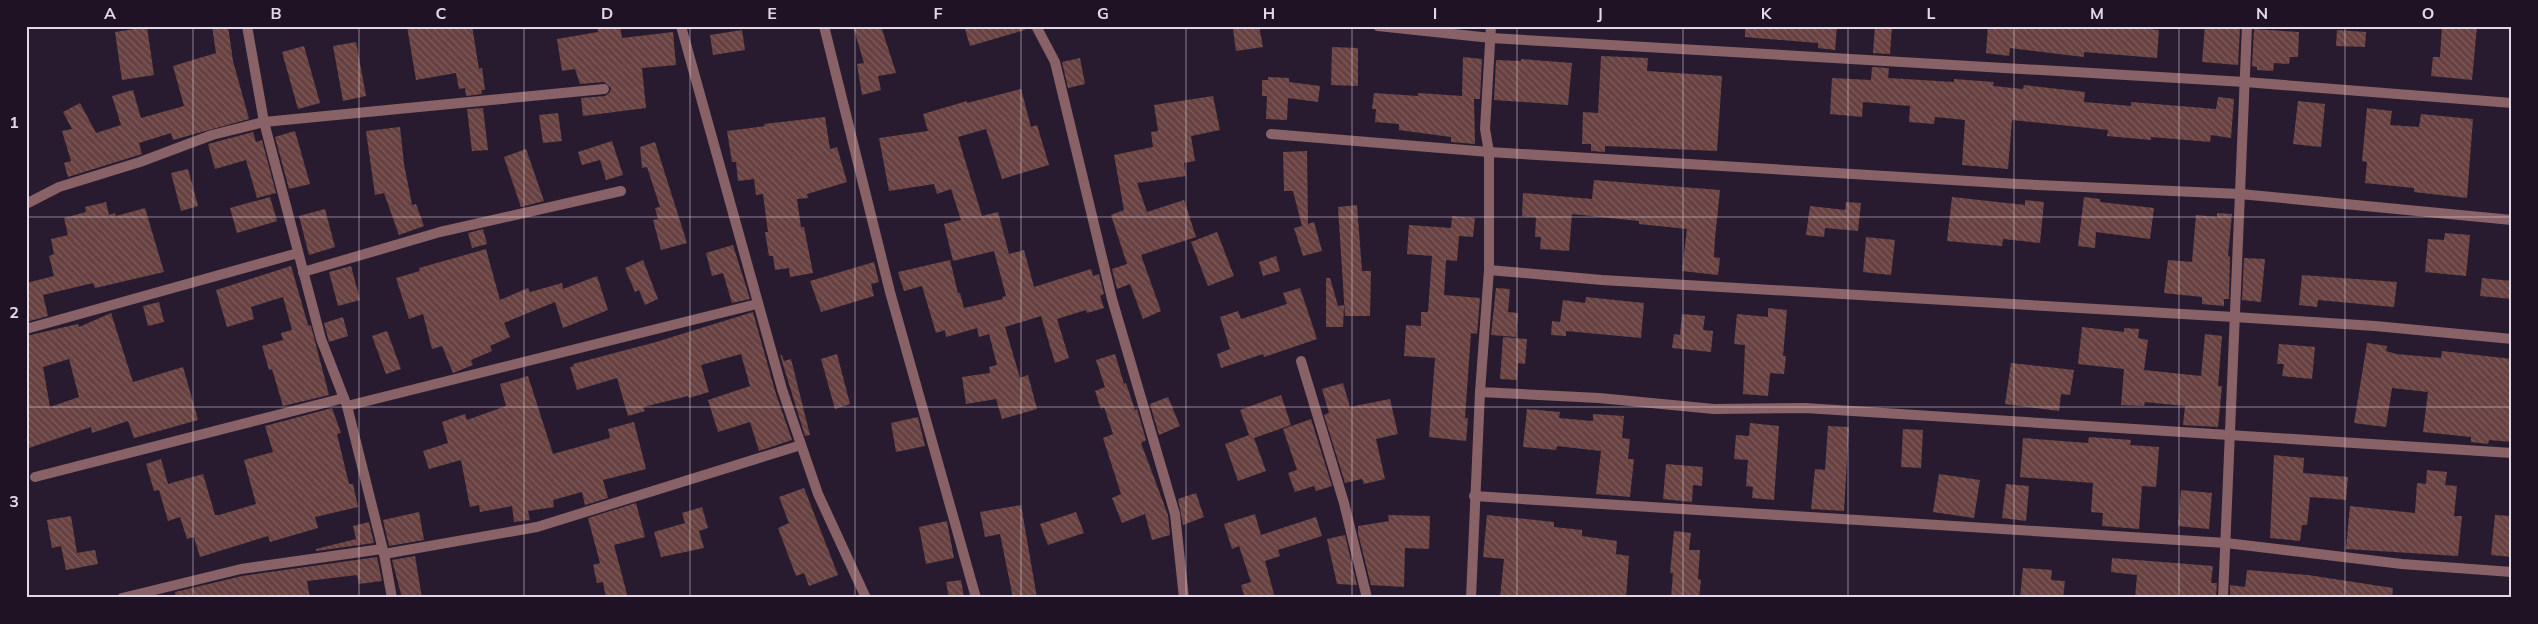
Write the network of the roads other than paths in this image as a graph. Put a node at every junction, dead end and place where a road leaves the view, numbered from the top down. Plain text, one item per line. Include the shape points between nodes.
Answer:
1 (247, 26) edge
2 (681, 26) edge
3 (824, 26) edge
4 (1036, 26) edge
5 (1378, 26) edge
6 (1491, 26) edge
7 (2247, 26) edge
8 (1491, 38) junction
9 (2245, 82) junction
10 (604, 89) dead end
11 (2512, 103) edge
12 (264, 122) junction
13 (1271, 134) dead end
14 (1489, 152) junction
15 (621, 191) dead end
16 (2240, 194) junction
17 (26, 204) edge
18 (2512, 220) edge
19 (298, 253) junction
20 (1489, 270) junction
21 (303, 272) junction
22 (757, 304) junction
23 (2234, 316) junction
24 (26, 329) edge
25 (2512, 339) edge
26 (1301, 361) dead end
27 (1480, 392) junction
28 (346, 402) junction
29 (2229, 436) junction
30 (801, 445) junction
31 (2512, 453) edge
32 (35, 477) dead end
33 (1474, 496) junction
34 (2226, 543) junction
35 (383, 551) junction
36 (2512, 572) edge
37 (122, 598) edge
38 (392, 598) edge
39 (866, 598) edge
40 (976, 598) edge
41 (1184, 598) edge
42 (1367, 598) edge
43 (1471, 598) edge
44 (2223, 598) edge

1 - 12 street
2 - 22 street
3 - 40 street via 890,292
4 - 41 street via 1055,62 1112,299 1176,514
5 - 8 street
6 - 8 street
7 - 9 street
8 - 9 street
8 - 14 street via 1485,129
9 - 11 street
9 - 16 street
10 - 12 street
12 - 17 street via 212,135 140,162 59,186
12 - 19 street
13 - 14 street
14 - 16 street
14 - 20 street
15 - 21 street via 440,232
16 - 18 street
16 - 23 street
19 - 21 street
19 - 24 street
20 - 23 street via 1622,281
20 - 27 street
21 - 28 street via 321,339
22 - 28 street
22 - 30 street
23 - 25 street
23 - 29 street
26 - 42 street via 1344,503
27 - 29 street via 1599,398 1714,409 1805,408
27 - 33 street
28 - 32 street
28 - 35 street
29 - 31 street
29 - 34 street
30 - 35 street via 536,527
30 - 39 street via 818,494
33 - 34 street
33 - 43 street
34 - 36 street via 2402,564
34 - 44 street
35 - 37 street via 241,569
35 - 38 street

